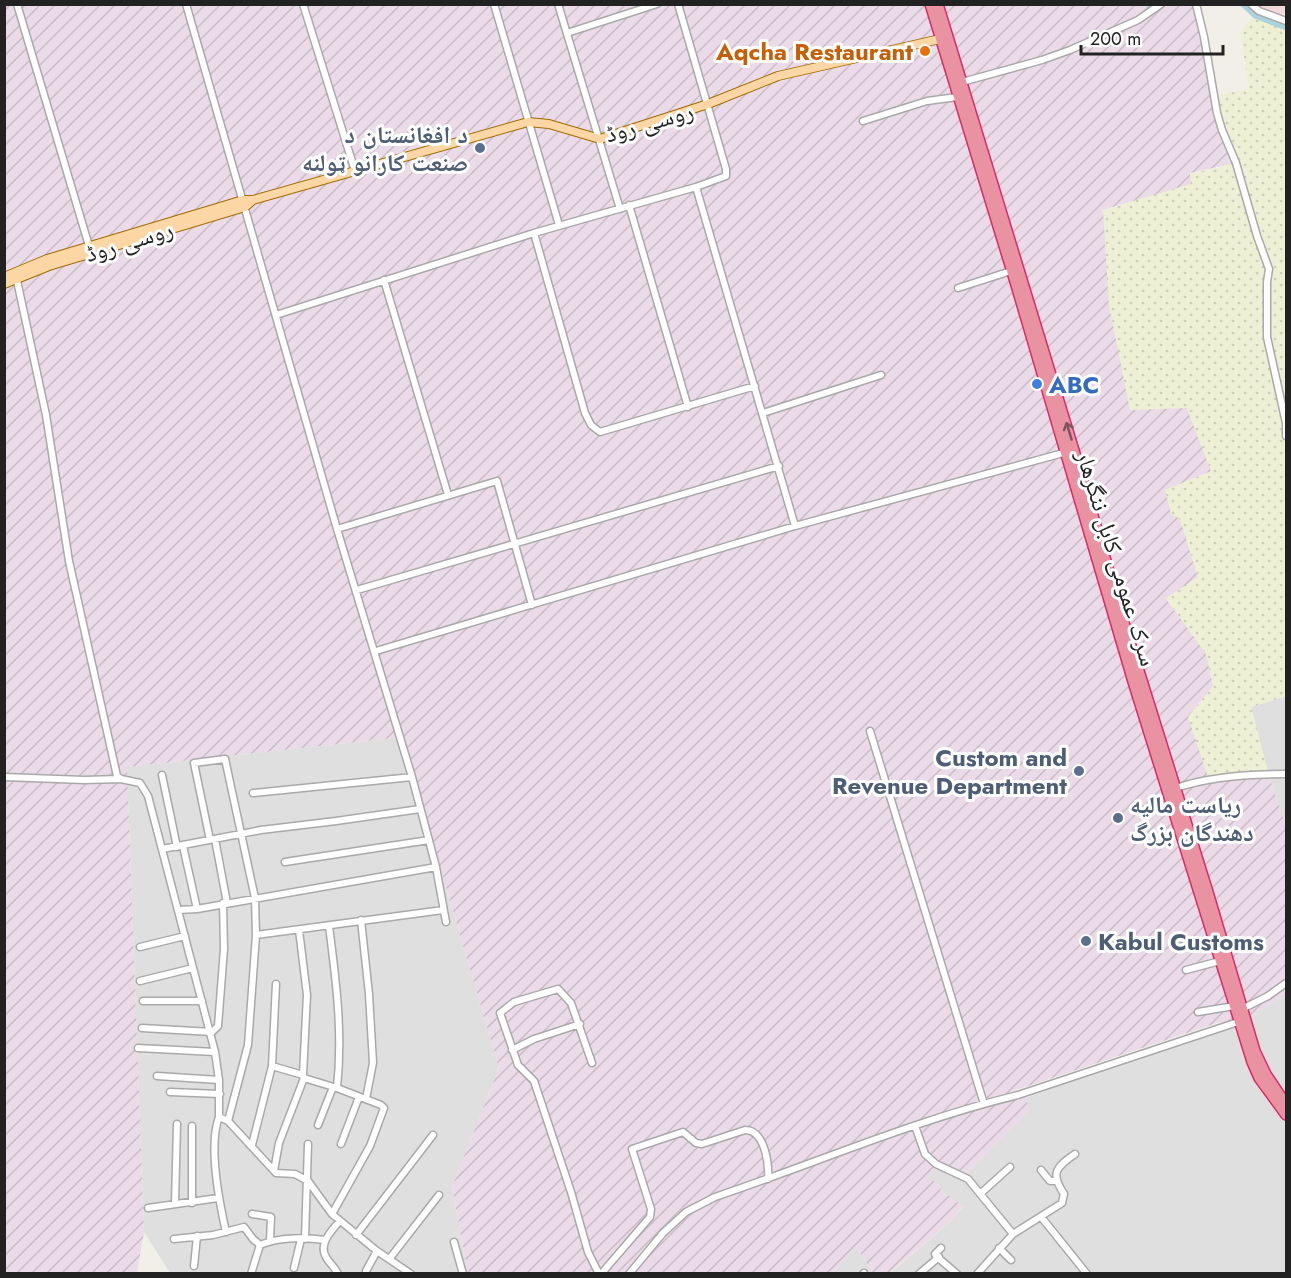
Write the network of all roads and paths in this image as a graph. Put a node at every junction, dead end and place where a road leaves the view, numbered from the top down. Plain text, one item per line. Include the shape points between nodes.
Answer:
1 (17, 4) edge
2 (186, 4) edge
3 (303, 4) edge
4 (494, 4) edge
5 (558, 4) edge
6 (657, 4) edge
7 (678, 4) edge
8 (930, 4) edge
9 (938, 4) edge
10 (1161, 4) edge
11 (1196, 4) edge
12 (1251, 4) edge
13 (1287, 21) edge
14 (567, 33) junction
15 (940, 39) junction
16 (962, 82) junction
17 (957, 97) junction
18 (708, 104) junction
19 (863, 121) dead end
20 (528, 122) junction
21 (600, 139) junction
22 (355, 171) junction
23 (696, 187) junction
24 (994, 200) junction
25 (244, 203) junction
26 (629, 205) junction
27 (620, 209) junction
28 (559, 225) junction
29 (534, 233) junction
30 (89, 246) junction
31 (1011, 271) junction
32 (16, 274) junction
33 (4, 277) edge
34 (384, 280) junction
35 (4, 284) edge
36 (957, 288) dead end
37 (276, 315) junction
38 (881, 375) dead end
39 (755, 386) junction
40 (688, 407) junction
41 (763, 413) junction
42 (1287, 436) edge
43 (1070, 451) junction
44 (779, 466) junction
45 (448, 495) junction
46 (795, 526) junction
47 (337, 529) junction
48 (515, 542) junction
49 (357, 590) junction
50 (532, 605) junction
51 (376, 651) junction
52 (870, 731) dead end
53 (1287, 774) edge
54 (162, 775) dead end
55 (4, 777) edge
56 (412, 777) junction
57 (121, 779) junction
58 (1176, 788) junction
59 (253, 793) dead end
60 (420, 809) junction
61 (241, 833) junction
62 (213, 839) junction
63 (429, 840) junction
64 (180, 846) junction
65 (162, 849) junction
66 (285, 862) dead end
67 (436, 867) junction
68 (255, 898) junction
69 (225, 903) junction
70 (197, 909) junction
71 (178, 910) junction
72 (443, 910) junction
73 (361, 920) junction
74 (446, 922) dead end
75 (329, 926) junction
76 (299, 930) junction
77 (256, 935) junction
78 (185, 936) junction
79 (1214, 940) junction
80 (140, 947) dead end
81 (1180, 947) dead end
82 (1220, 961) junction
83 (193, 968) junction
84 (1186, 970) dead end
85 (140, 981) dead end
86 (1287, 982) edge
87 (276, 984) dead end
88 (143, 1000) dead end
89 (202, 1001) junction
90 (1238, 1008) junction
91 (1198, 1012) dead end
92 (1242, 1020) junction
93 (580, 1024) junction
94 (142, 1028) dead end
95 (210, 1030) junction
96 (138, 1048) dead end
97 (512, 1050) junction
98 (215, 1052) junction
99 (592, 1063) dead end
100 (272, 1066) junction
101 (157, 1076) dead end
102 (304, 1077) junction
103 (219, 1080) junction
104 (335, 1087) junction
105 (170, 1092) dead end
106 (220, 1094) junction
107 (363, 1098) junction
108 (984, 1104) junction
109 (1287, 1104) edge
110 (1287, 1114) edge
111 (219, 1117) junction
112 (228, 1121) junction
113 (177, 1124) dead end
114 (318, 1125) dead end
115 (192, 1126) dead end
116 (915, 1126) junction
117 (433, 1135) dead end
118 (308, 1144) dead end
119 (341, 1144) dead end
120 (252, 1145) junction
121 (1075, 1154) dead end
122 (1010, 1167) dead end
123 (1041, 1170) dead end
124 (274, 1171) junction
125 (768, 1179) junction
126 (308, 1181) junction
127 (1056, 1181) junction
128 (980, 1194) junction
129 (440, 1195) dead end
130 (218, 1197) junction
131 (192, 1203) junction
132 (175, 1204) junction
133 (148, 1208) dead end
134 (252, 1214) dead end
135 (332, 1214) junction
136 (1041, 1218) junction
137 (340, 1221) junction
138 (226, 1232) junction
139 (1013, 1234) junction
140 (356, 1235) junction
141 (197, 1236) junction
142 (174, 1239) dead end
143 (303, 1239) junction
144 (325, 1240) junction
145 (270, 1241) junction
146 (454, 1242) dead end
147 (260, 1245) junction
148 (941, 1248) dead end
149 (999, 1248) junction
150 (377, 1251) junction
151 (939, 1257) junction
152 (390, 1258) junction
153 (1011, 1260) dead end
154 (194, 1266) dead end
155 (294, 1268) dead end
156 (251, 1274) edge
157 (338, 1274) edge
158 (366, 1274) edge
159 (411, 1274) edge
160 (463, 1274) edge
161 (600, 1274) edge
162 (629, 1274) edge
163 (919, 1274) edge
164 (957, 1274) edge
165 (977, 1274) edge
166 (1087, 1274) edge

1 - 30 street
2 - 25 street
3 - 22 street
4 - 20 street
5 - 14 street
6 - 14 street
7 - 18 street
8 - 15 highway, سرک عمومی کابل ننگرهار
9 - 16 highway, سرک عمومی کابل ننگرهار
10 - 16 street via 1138,20 1070,50
11 - 42 street via 1216,113 1269,269 1267,337
12 - 13 street
14 - 21 street
15 - 17 highway, سرک عمومی کابل ننگرهار
15 - 18 main road, روسی روڈ via 778,76
16 - 24 highway, سرک عمومی کابل ننگرهار
17 - 19 street via 927,101
17 - 24 highway, سرک عمومی کابل ننگرهار
18 - 21 main road, روسی روڈ
18 - 23 street via 726,176
20 - 21 main road, روسی روڈ
20 - 22 main road, روسی روڈ
20 - 28 street
21 - 27 street
22 - 25 main road, روسی روڈ
23 - 26 street
23 - 39 street
24 - 31 highway, سرک عمومی کابل ننگرهار
43 -> 24 highway, سرک عمومی کابل ننگرهار
25 - 30 main road, روسی روڈ
25 - 32 main road, روسی روڈ
25 - 37 street
26 - 27 street
26 - 40 street
27 - 28 street
28 - 29 street
29 - 34 street
29 - 40 street via 591,425 600,432
30 - 32 main road, روسی روڈ
31 - 36 street
31 - 43 highway, سرک عمومی کابل ننگرهار
32 - 33 main road, روسی روڈ
32 - 35 main road, روسی روڈ
32 - 57 street via 46,415 69,561 117,776
34 - 37 street
34 - 45 street
37 - 47 street
38 - 41 street
39 - 40 street
39 - 41 street
41 - 44 street
43 - 46 street
43 - 58 highway, سرک عمومی کابل ننگرهار
43 - 79 highway, سرک عمومی کابل ننگرهار via 1134,685
44 - 46 street
44 - 48 street
45 - 47 street
45 - 48 street via 497,481
46 - 50 street
47 - 49 street
48 - 49 street
48 - 50 street
49 - 51 street
50 - 51 street
51 - 56 street
52 - 108 street
53 - 58 street via 1218,779
54 - 64 street
55 - 57 street
56 - 59 street
56 - 60 street
57 - 65 street via 145,788
58 - 90 highway, سرک عمومی کابل ننگرهار
60 - 61 street
60 - 63 street
61 - 62 street
61 - 62 street via 225,759 196,762
61 - 68 street
62 - 64 street
62 - 69 street
63 - 66 street
63 - 67 street
64 - 65 street
64 - 70 street
65 - 71 street
67 - 68 street
67 - 72 street
68 - 69 street
68 - 77 street
69 - 70 street
69 - 95 street via 218,1026
70 - 71 street
71 - 78 street
72 - 73 street
72 - 74 street
73 - 75 street
73 - 107 street via 373,1063
75 - 76 street
75 - 104 street via 339,1002 340,1060
76 - 77 street
76 - 102 street via 307,995
77 - 112 street via 248,1045
78 - 80 street
78 - 83 street
79 - 81 street
79 - 82 highway, سرک عمومی کابل ننگرهار
82 - 84 street
82 - 90 highway, سرک عمومی کابل ننگرهار
83 - 85 street
83 - 89 street
86 - 90 street via 1268,996
87 - 100 street
88 - 89 street
89 - 95 street
90 - 91 street
90 - 92 highway, سرک عمومی کابل ننگرهار
92 - 108 street
92 - 109 highway, سرک عمومی کابل ننگرهار via 1266,1074
92 - 110 highway, سرک عمومی کابل ننگرهار via 1259,1078
93 - 97 street
93 - 97 street via 571,1003 558,989 514,1002 500,1013
93 - 99 street
94 - 95 street
95 - 98 street
96 - 98 street
97 - 161 street via 518,1065 534,1081 588,1252
98 - 103 street
100 - 102 street
100 - 120 street
101 - 103 street
102 - 104 street
102 - 124 street via 279,1143
103 - 106 street
104 - 107 street
104 - 114 street
105 - 106 street
106 - 111 street
107 - 119 street
107 - 135 street via 381,1105 384,1113
108 - 116 street
111 - 112 street
111 - 130 street via 215,1146
112 - 120 street
113 - 132 street
115 - 131 street
116 - 125 street
116 - 128 street via 925,1154 936,1164 968,1179
117 - 140 street
118 - 126 street
120 - 124 street
121 - 127 street via 1057,1169
122 - 128 street
123 - 127 street via 1050,1181
124 - 126 street via 300,1175
125 - 161 street via 767,1157 752,1130 702,1144 682,1132 632,1149 651,1209 650,1217
125 - 162 street via 686,1212
126 - 135 street
126 - 143 street
127 - 136 street via 1064,1194 1062,1203
128 - 139 street
129 - 152 street
130 - 131 street
130 - 138 street
131 - 132 street
132 - 133 street
134 - 145 street via 271,1217
135 - 137 street
136 - 139 street
136 - 166 street
137 - 140 street
137 - 144 street
138 - 141 street
138 - 147 street via 244,1227
139 - 149 street
140 - 150 street
141 - 142 street
141 - 154 street
143 - 144 street
143 - 145 street
143 - 155 street
144 - 157 street via 324,1254
145 - 147 street
146 - 160 street
147 - 156 street
148 - 151 street via 935,1254
149 - 153 street
149 - 165 street
150 - 152 street
150 - 158 street
151 - 163 street
151 - 164 street
152 - 159 street

